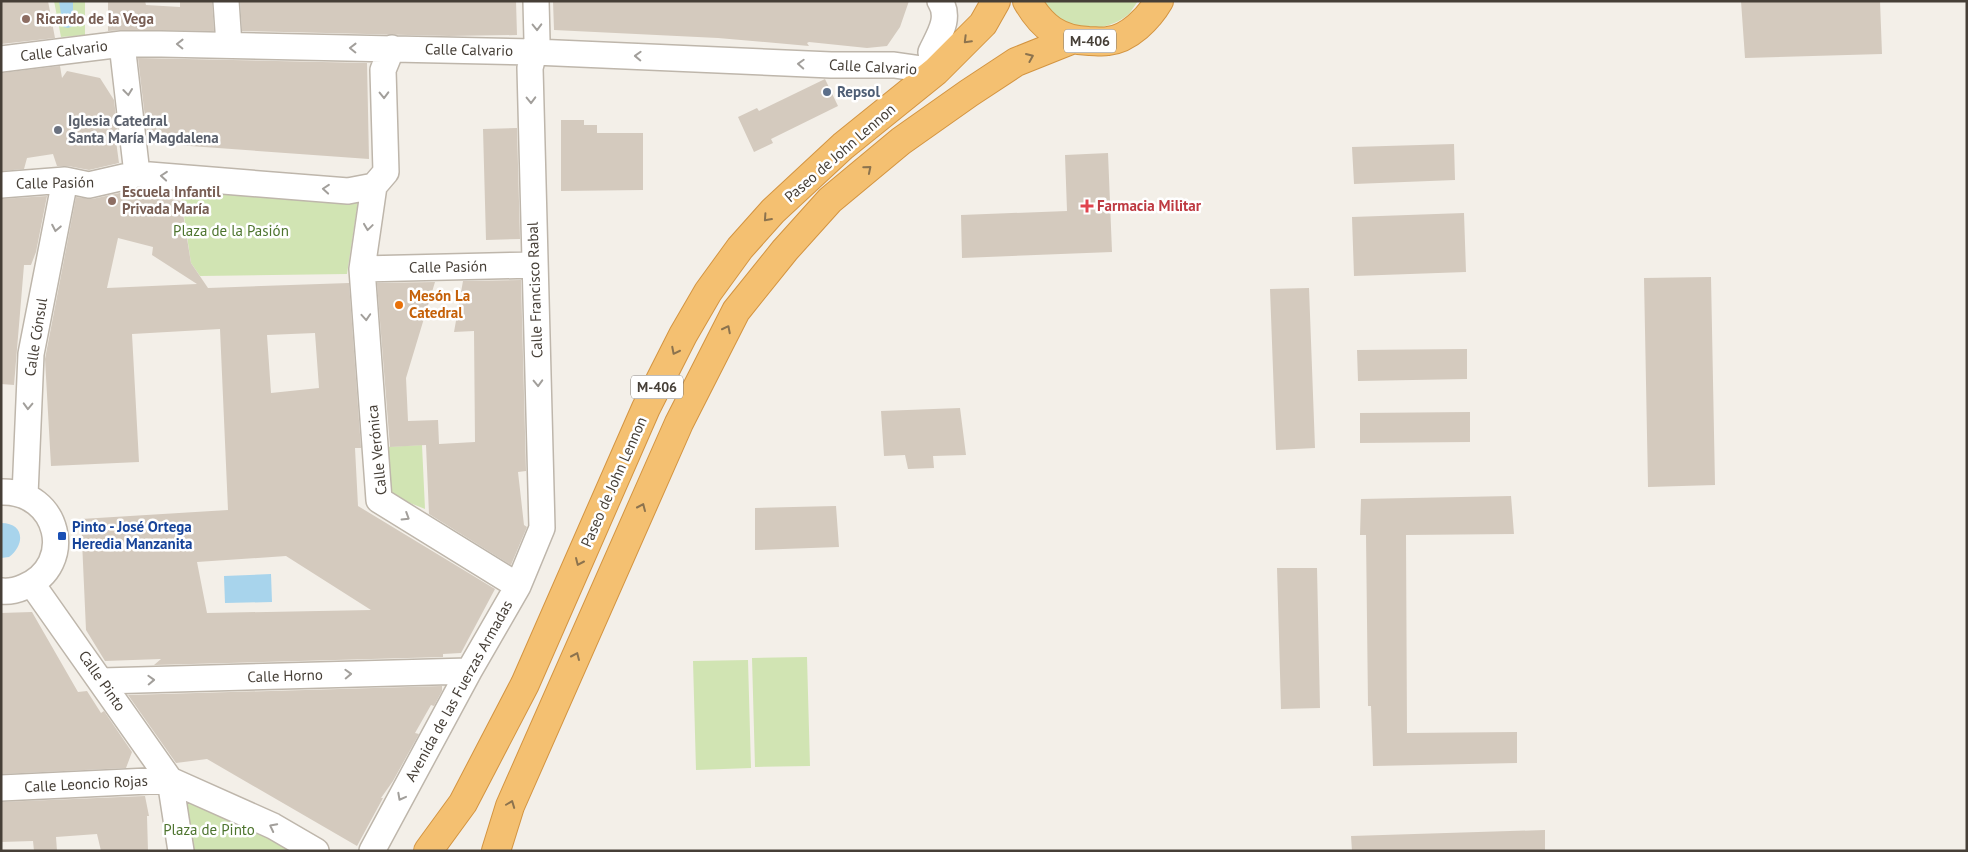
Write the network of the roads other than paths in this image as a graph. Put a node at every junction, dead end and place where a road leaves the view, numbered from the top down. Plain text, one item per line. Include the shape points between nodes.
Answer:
1 (226, 1) edge
2 (536, 1) edge
3 (940, 1) edge
4 (996, 1) edge
5 (1027, 1) edge
6 (1158, 1) edge
7 (1071, 40) junction
8 (122, 44) junction
9 (229, 45) junction
10 (392, 48) junction
11 (534, 52) junction
12 (1, 59) edge
13 (936, 71) junction
14 (137, 174) junction
15 (65, 180) junction
16 (1, 185) edge
17 (374, 186) junction
18 (534, 265) junction
19 (362, 268) junction
20 (13, 493) edge
21 (542, 528) joint
22 (32, 584) junction
23 (518, 586) junction
24 (1, 590) edge
25 (469, 670) junction
26 (102, 681) junction
27 (170, 780) junction
28 (1, 788) edge
29 (181, 851) edge
30 (316, 851) edge
31 (372, 851) edge
32 (428, 851) edge
33 (496, 851) edge

1 - 9 street
2 -> 11 street, Calle Francisco Rabal via 537,41
3 - 13 street via 945,17 931,52
4 -> 13 highway, Paseo de John Lennon / M-406 via 983,24
5 - 7 highway, M-406 via 1034,14 1050,30
6 - 7 highway, M-406 via 1152,13 1132,32 1114,40
33 -> 7 highway, Paseo de John Lennon / M-406 via 510,806 679,423 736,311 784,250 830,200 901,142 1016,62
9 -> 8 street, Calle Calvario
8 - 12 street, Calle Calvario
8 -> 14 street
10 -> 9 street, Calle Calvario
10 - 11 street, Calle Calvario
10 -> 17 street via 383,70 386,172
13 -> 11 street, Calle Calvario via 894,65
11 -> 18 street, Calle Francisco Rabal via 530,68
13 -> 32 highway, Paseo de John Lennon / M-406 via 843,146 773,211 740,248 708,292 646,408 525,684 463,803
14 - 15 street, Calle Pasión via 89,185
17 -> 14 street via 348,191
15 - 16 street, Calle Pasión
15 -> 20 street, Calle Cónsul via 31,354
17 -> 19 street
18 - 19 street, Calle Pasión
18 -> 21 street, Calle Francisco Rabal
19 -> 23 street, Calle Verónica via 379,500
20 - 22 street via 42,506 55,532 56,547 51,562
21 - 23 street, Avenida de las Fuerzas Armadas
22 - 24 street
22 - 26 street, Calle Pinto
23 - 25 street, Avenida de las Fuerzas Armadas
26 -> 25 street, Calle Horno
25 -> 31 street, Avenida de las Fuerzas Armadas
26 - 27 street, Calle Pinto
27 - 28 street, Calle Leoncio Rojas
27 - 29 street
30 -> 27 street via 273,826

